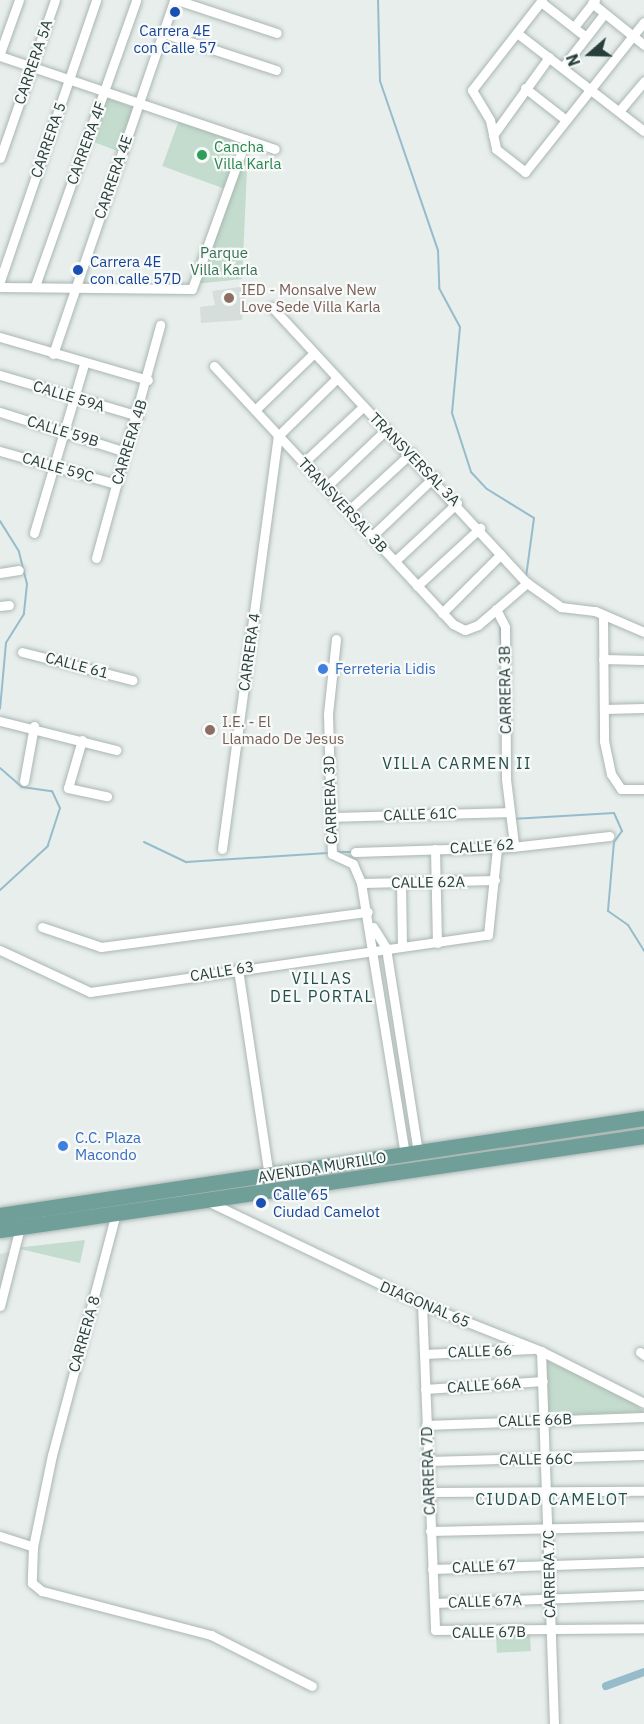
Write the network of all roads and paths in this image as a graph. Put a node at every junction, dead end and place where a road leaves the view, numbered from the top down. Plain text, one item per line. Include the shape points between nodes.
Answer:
1 (19, 0) edge
2 (55, 0) edge
3 (96, 0) edge
4 (136, 0) edge
5 (176, 0) edge
6 (541, 1) edge
7 (593, 2) edge
8 (604, 14) junction
9 (644, 22) edge
10 (574, 27) junction
11 (163, 33) junction
12 (277, 33) dead end
13 (517, 33) junction
14 (633, 36) junction
15 (586, 37) junction
16 (644, 45) edge
17 (0, 54) edge
18 (549, 57) junction
19 (32, 64) junction
20 (563, 67) junction
21 (276, 70) dead end
22 (70, 77) junction
23 (644, 82) edge
24 (525, 88) junction
25 (592, 88) junction
26 (105, 90) junction
27 (140, 102) junction
28 (620, 110) junction
29 (566, 120) junction
30 (644, 131) edge
31 (493, 135) junction
32 (246, 140) junction
33 (274, 149) dead end
34 (0, 159) edge
35 (0, 281) edge
36 (76, 284) junction
37 (35, 286) junction
38 (0, 287) edge
39 (272, 307) dead end
40 (160, 325) dead end
41 (0, 337) edge
42 (314, 353) junction
43 (53, 354) junction
44 (84, 364) junction
45 (214, 366) dead end
46 (0, 375) edge
47 (337, 378) junction
48 (148, 380) junction
49 (72, 398) junction
50 (364, 406) junction
51 (255, 410) junction
52 (0, 412) edge
53 (138, 416) junction
54 (387, 429) junction
55 (63, 430) junction
56 (278, 436) junction
57 (0, 451) edge
58 (125, 452) junction
59 (411, 453) junction
60 (303, 463) junction
61 (53, 465) junction
62 (434, 477) junction
63 (116, 484) junction
64 (326, 487) junction
65 (458, 503) junction
66 (348, 511) junction
67 (480, 528) junction
68 (34, 533) dead end
69 (372, 536) junction
70 (501, 554) junction
71 (96, 558) dead end
72 (395, 561) junction
73 (19, 570) dead end
74 (0, 573) edge
75 (527, 583) junction
76 (417, 586) junction
77 (496, 609) junction
78 (442, 613) junction
79 (603, 615) junction
80 (644, 632) edge
81 (336, 639) dead end
82 (22, 652) dead end
83 (603, 659) junction
84 (644, 660) edge
85 (132, 680) dead end
86 (644, 708) edge
87 (604, 709) junction
88 (1, 722) edge
89 (34, 726) junction
90 (82, 740) junction
91 (116, 750) dead end
92 (24, 781) dead end
93 (644, 789) edge
94 (107, 796) dead end
95 (508, 812) junction
96 (331, 817) junction
97 (609, 836) dead end
98 (514, 844) junction
99 (497, 848) junction
100 (222, 849) dead end
101 (435, 849) junction
102 (355, 852) dead end
103 (495, 880) junction
104 (436, 882) junction
105 (361, 883) junction
106 (400, 883) junction
107 (368, 912) junction
108 (371, 925) junction
109 (42, 927) dead end
110 (437, 943) junction
111 (402, 946) junction
112 (386, 948) junction
113 (375, 949) junction
114 (0, 950) edge
115 (238, 969) junction
116 (410, 1101) junction
117 (397, 1102) junction
118 (644, 1118) edge
119 (644, 1136) edge
120 (412, 1154) junction
121 (269, 1176) junction
122 (207, 1201) junction
123 (116, 1213) junction
124 (0, 1215) edge
125 (20, 1227) junction
126 (0, 1230) edge
127 (423, 1304) junction
128 (0, 1306) edge
129 (539, 1350) junction
130 (424, 1354) junction
131 (543, 1381) junction
132 (425, 1389) junction
133 (644, 1403) edge
134 (644, 1417) edge
135 (544, 1418) junction
136 (426, 1425) junction
137 (644, 1455) edge
138 (546, 1459) junction
139 (428, 1461) junction
140 (644, 1491) edge
141 (429, 1492) junction
142 (548, 1492) junction
143 (644, 1526) edge
144 (548, 1528) junction
145 (430, 1531) junction
146 (0, 1536) edge
147 (33, 1547) junction
148 (644, 1562) edge
149 (549, 1563) junction
150 (432, 1569) junction
151 (644, 1595) edge
152 (550, 1599) junction
153 (434, 1603) junction
154 (644, 1629) edge
155 (551, 1631) junction
156 (441, 1633) joint
157 (312, 1686) dead end
158 (554, 1724) edge

1 - 17 street
2 - 19 street, CARRERA 5A
3 - 22 street, CARRERA 5
4 - 26 street, CARRERA 4F
5 - 11 street, CARRERA 4E
5 - 12 street
6 - 10 street
6 - 13 street
7 - 8 street
7 - 10 street
8 - 14 street
8 - 15 street
9 - 14 street
10 - 15 street
11 - 21 street
11 - 27 street, CARRERA 4E
13 - 18 street
13 - 31 street via 472,90
14 - 16 street
14 - 25 street
15 - 20 street
17 - 19 street
18 - 20 street
18 - 24 street
19 - 22 street
19 - 34 street, CARRERA 5A
20 - 25 street
22 - 26 street
22 - 35 street, CARRERA 5
23 - 28 street
24 - 29 street
24 - 31 street
25 - 28 street
25 - 29 street
26 - 27 street
26 - 37 street, CARRERA 4F
27 - 32 street
27 - 36 street, CARRERA 4E
28 - 30 street
29 - 31 street via 525,172 496,149
32 - 33 street
32 - 36 street via 192,289
36 - 37 street
36 - 43 street, CARRERA 4E
37 - 38 street
39 - 42 street, TRANSVERSAL 3A
40 - 48 street, CARRERA 4B
41 - 43 street
42 - 47 street, TRANSVERSAL 3A
42 - 51 street
43 - 44 street
44 - 48 street
44 - 49 street
45 - 51 street, TRANSVERSAL 3B
46 - 49 street, CALLE 59A
47 - 50 street, TRANSVERSAL 3A
47 - 56 street
48 - 53 street, CARRERA 4B
49 - 53 street, CALLE 59A
49 - 55 street
50 - 54 street, TRANSVERSAL 3A
50 - 60 street
51 - 56 street, TRANSVERSAL 3B
52 - 55 street, CALLE 59B
53 - 58 street, CARRERA 4B
54 - 59 street, TRANSVERSAL 3A
54 - 64 street
55 - 58 street, CALLE 59B
55 - 61 street
56 - 60 street, TRANSVERSAL 3B
56 - 100 street, CARRERA 4
57 - 61 street, CALLE 59C
58 - 63 street, CARRERA 4B
59 - 62 street, TRANSVERSAL 3A
59 - 66 street
60 - 64 street, TRANSVERSAL 3B
61 - 63 street, CALLE 59C
61 - 68 street
62 - 65 street, TRANSVERSAL 3A
62 - 69 street
63 - 71 street, CARRERA 4B
64 - 66 street, TRANSVERSAL 3B
65 - 67 street, TRANSVERSAL 3A
65 - 72 street
66 - 69 street, TRANSVERSAL 3B
67 - 70 street, TRANSVERSAL 3A
67 - 76 street
69 - 72 street, TRANSVERSAL 3B
70 - 75 street, TRANSVERSAL 3A
70 - 78 street
72 - 76 street, TRANSVERSAL 3B
73 - 74 street
75 - 77 street
75 - 79 street, TRANSVERSAL 3A via 561,607
76 - 78 street, TRANSVERSAL 3B
77 - 78 street, TRANSVERSAL 3B via 478,625 465,630
77 - 95 street, CARRERA 3B via 505,627
79 - 80 street
79 - 83 street
81 - 96 street, CARRERA 3D via 328,714
82 - 85 street, CALLE 61
83 - 84 street
83 - 87 street
86 - 87 street
87 - 93 street via 614,781 621,789
88 - 89 street
89 - 90 street
89 - 92 street
90 - 91 street
90 - 94 street via 68,788
95 - 96 street, CALLE 61C
95 - 98 street, CARRERA 3B
96 - 105 street, CARRERA 3D via 332,852 353,864
97 - 98 street, CALLE 62
98 - 99 street, CALLE 62
99 - 101 street, CALLE 62
99 - 103 street
101 - 102 street, CALLE 62
101 - 104 street
103 - 104 street, CALLE 62A
103 - 110 street, CALLE 63 via 488,935
104 - 106 street, CALLE 62A
104 - 110 street
105 - 106 street, CALLE 62A
105 - 107 street
106 - 111 street
107 - 108 street
107 - 109 street via 101,946
108 - 112 street
108 - 113 street
110 - 111 street, CALLE 63
111 - 112 street, CALLE 63
112 - 113 street, CALLE 63
112 - 116 street
113 - 115 street, CALLE 63
113 - 117 street
114 - 115 street, CALLE 63 via 90,992
115 - 121 street
116 - 117 street
116 - 120 street
117 - 120 street
118 - 120 main road, AVENIDA MURILLO
119 - 122 main road, AVENIDA MURILLO
120 - 121 main road, AVENIDA MURILLO
121 - 124 main road, AVENIDA MURILLO
122 - 123 main road, AVENIDA MURILLO
122 - 127 street, DIAGONAL 65
123 - 125 main road, AVENIDA MURILLO
123 - 147 street, CARRERA 8 via 52,1455
125 - 126 main road, AVENIDA MURILLO
125 - 128 street
127 - 129 street, DIAGONAL 65
127 - 130 street, CARRERA 7D
129 - 130 street, CALLE 66
129 - 131 street, CARRERA 7C
129 - 133 street, DIAGONAL 65
130 - 132 street, CARRERA 7D
131 - 132 street, CALLE 66A
131 - 135 street, CARRERA 7C
132 - 136 street, CARRERA 7D
134 - 135 street, CALLE 66B
135 - 136 street, CALLE 66B
135 - 138 street, CARRERA 7C
136 - 139 street, CARRERA 7D
137 - 138 street, CALLE 66C
138 - 139 street, CALLE 66C
138 - 142 street, CARRERA 7C
139 - 141 street, CARRERA 7D
140 - 142 street
141 - 142 street
141 - 145 street, CARRERA 7D
142 - 144 street, CARRERA 7C
143 - 144 street
144 - 145 street
144 - 149 street, CARRERA 7C
145 - 150 street, CARRERA 7D
146 - 147 street
147 - 157 street, CARRERA 8 via 29,1574 42,1591 211,1635
148 - 149 street, CALLE 67
149 - 150 street, CALLE 67
149 - 152 street, CARRERA 7C
150 - 153 street, CARRERA 7D
151 - 152 street, CALLE 67A
152 - 153 street, CALLE 67A
152 - 155 street, CARRERA 7C
153 - 156 street, CARRERA 7D via 434,1628
154 - 155 street, CALLE 67B
155 - 156 street, CALLE 67B
155 - 158 street, CARRERA 7C

